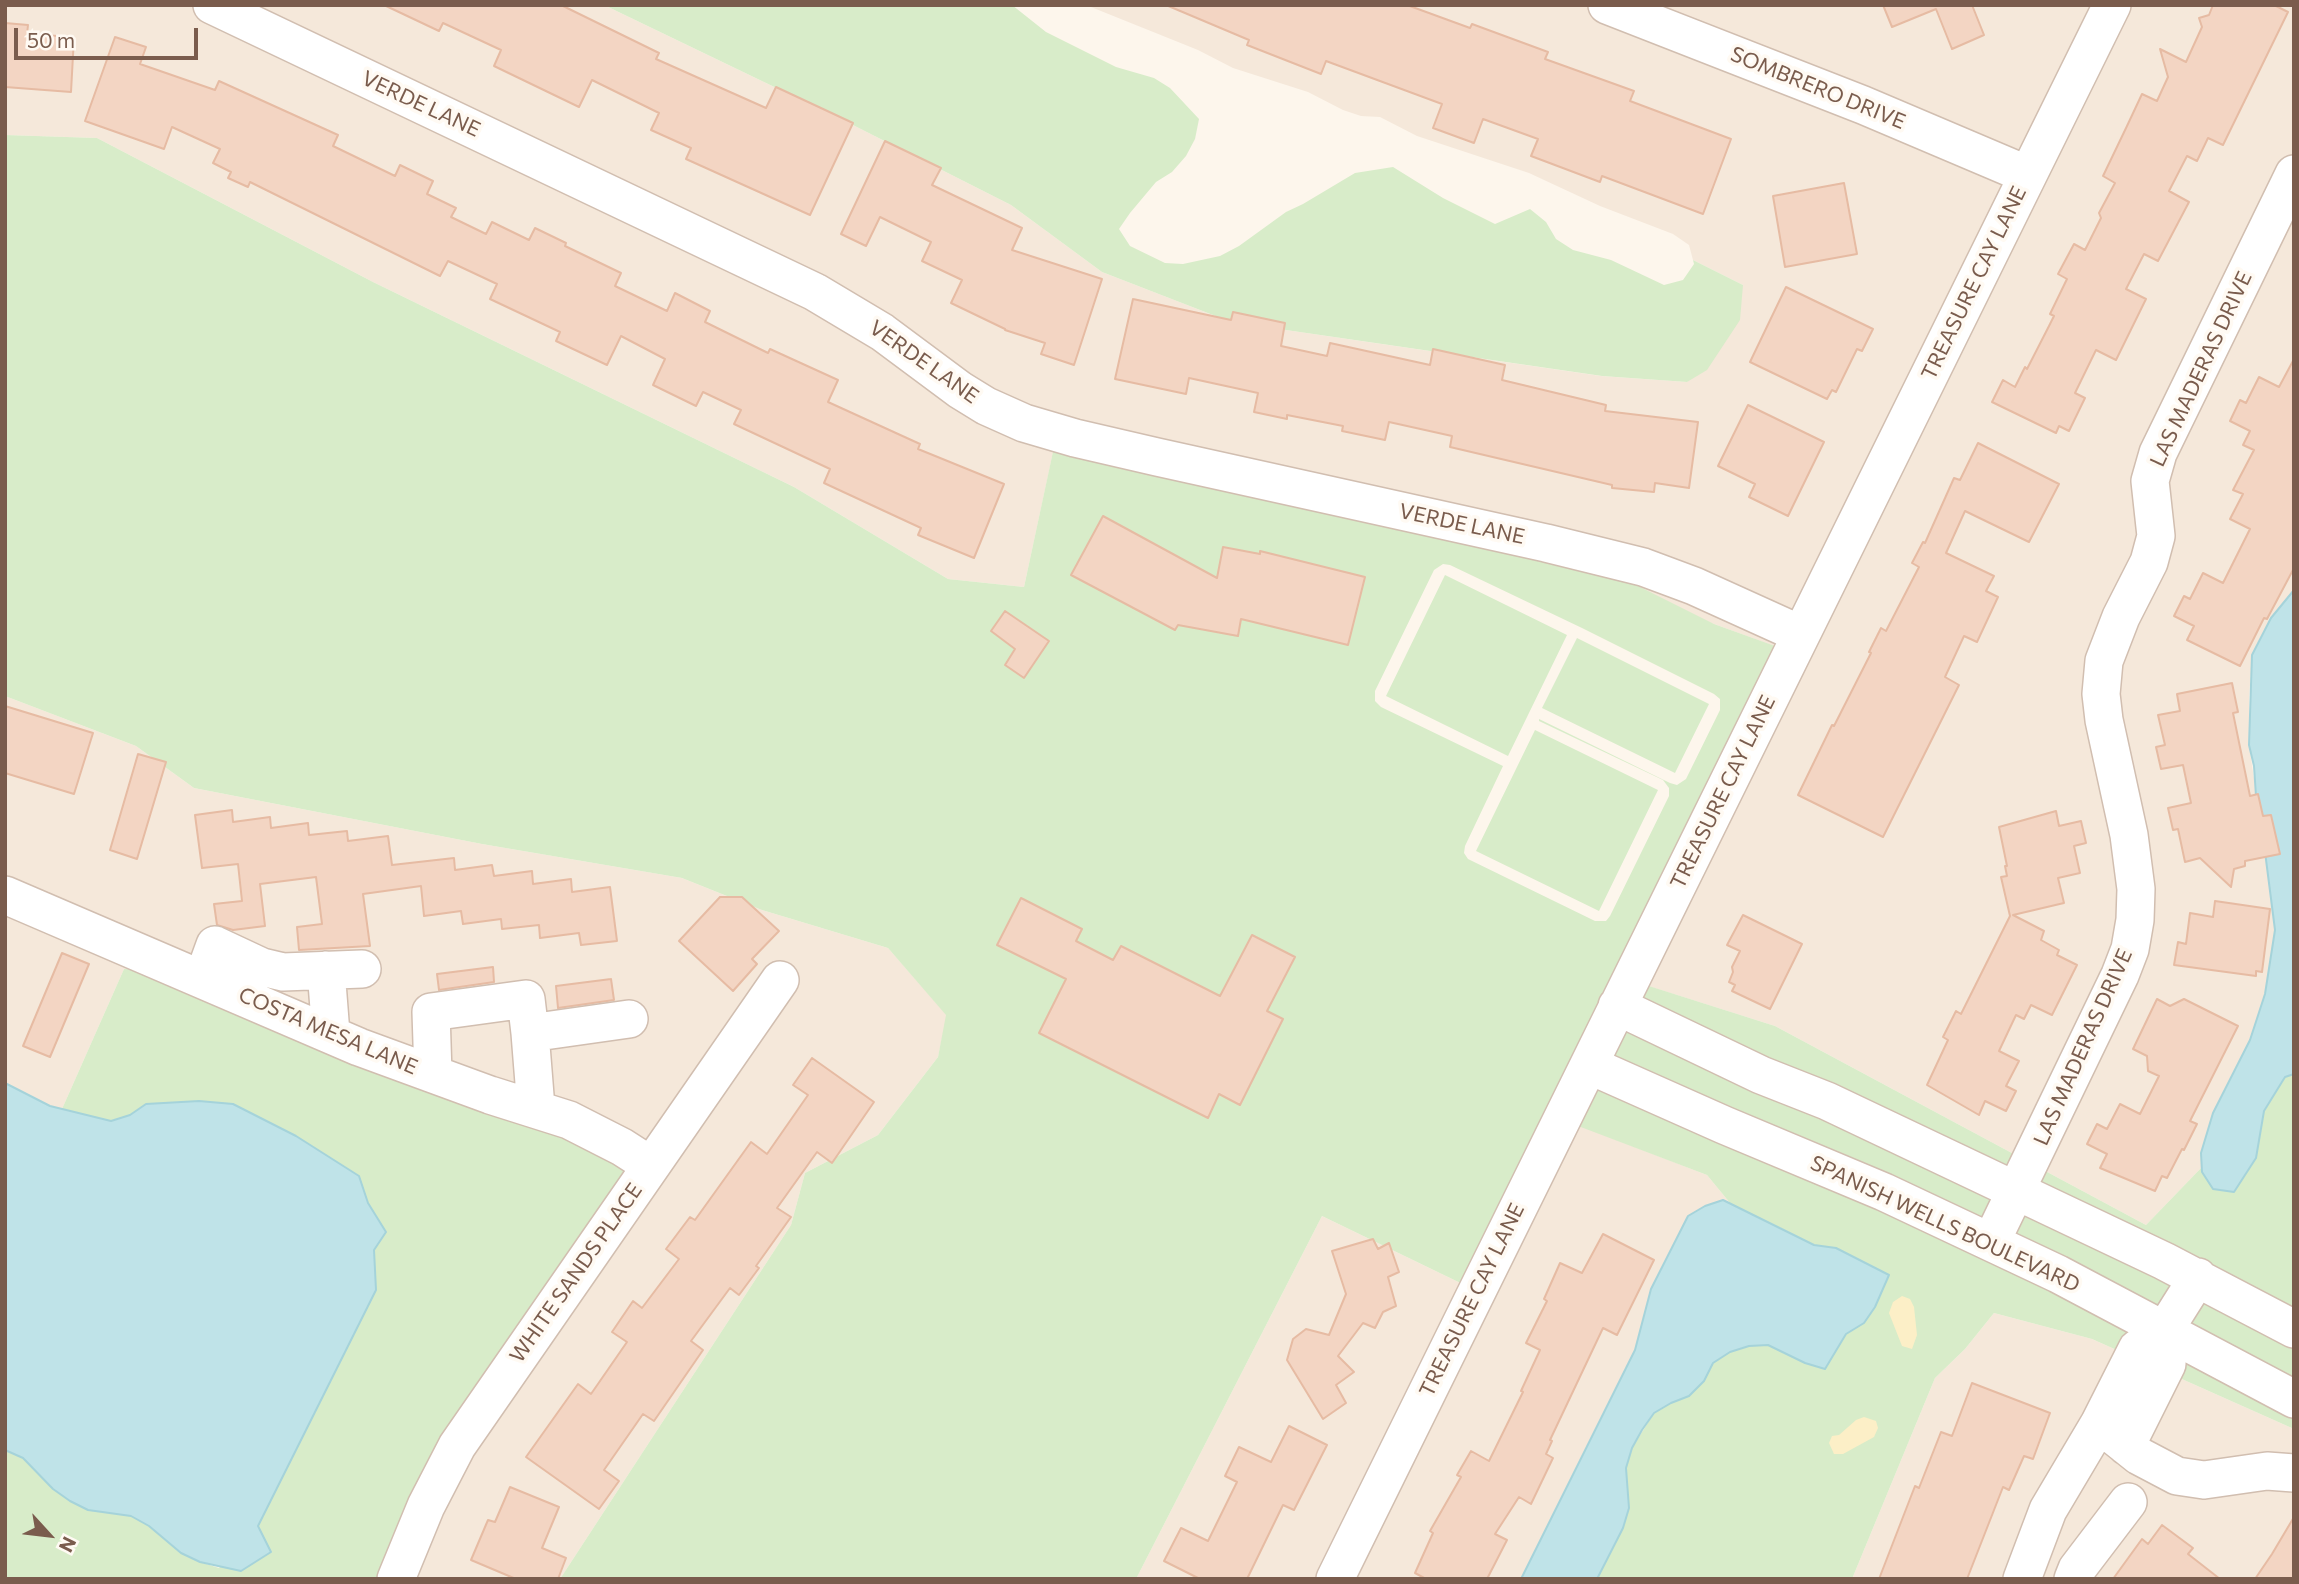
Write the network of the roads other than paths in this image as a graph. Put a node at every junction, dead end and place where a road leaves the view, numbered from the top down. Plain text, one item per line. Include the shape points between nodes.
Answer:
1 (212, 5) edge
2 (1607, 5) edge
3 (2112, 5) edge
4 (2294, 174) edge
5 (2028, 175) junction
6 (1800, 634) junction
7 (5, 895) edge
8 (362, 969) dead end
9 (326, 970) junction
10 (203, 978) junction
11 (780, 980) dead end
12 (1617, 1006) junction
13 (629, 1019) dead end
14 (530, 1033) junction
15 (331, 1034) junction
16 (1589, 1065) junction
17 (433, 1074) junction
18 (537, 1108) junction
19 (650, 1165) junction
20 (2018, 1191) junction
21 (1991, 1242) junction
22 (2198, 1277) junction
23 (2294, 1329) edge
24 (2164, 1331) junction
25 (2294, 1399) edge
26 (2112, 1435) junction
27 (2294, 1473) edge
28 (2129, 1502) dead end
29 (396, 1579) edge
30 (1335, 1579) edge
31 (2022, 1579) edge
32 (2073, 1579) edge

1 - 6 street, VERDE LANE via 815,292 882,332 960,390 1024,423 1133,452 1643,567
2 - 5 street, SOMBRERO DRIVE
3 - 5 street, TREASURE CAY LANE
4 - 20 street, LAS MADERAS DRIVE via 2152,472 2156,536 2149,562 2104,661 2101,694 2136,889 2130,949
5 - 6 street, TREASURE CAY LANE
6 - 12 street, TREASURE CAY LANE
7 - 10 street, COSTA MESA LANE
8 - 9 street
9 - 10 street via 283,972 215,945
9 - 15 street
10 - 15 street, COSTA MESA LANE
11 - 19 street, WHITE SANDS PLACE
12 - 16 street, TREASURE CAY LANE
12 - 20 street
13 - 14 street
14 - 17 street via 526,999 430,1012
14 - 18 street
15 - 17 street, COSTA MESA LANE
16 - 21 street, SPANISH WELLS BOULEVARD
16 - 30 street, TREASURE CAY LANE
17 - 18 street, COSTA MESA LANE
18 - 19 street, COSTA MESA LANE via 569,1119
19 - 29 street, WHITE SANDS PLACE via 457,1446
20 - 21 street, LAS MADERAS DRIVE
20 - 22 street
21 - 24 street, SPANISH WELLS BOULEVARD
22 - 23 street
22 - 24 street
24 - 25 street, SPANISH WELLS BOULEVARD
24 - 26 street via 2166,1364
26 - 27 street via 2176,1476 2204,1480 2267,1471
26 - 31 street via 2048,1510
28 - 32 street

